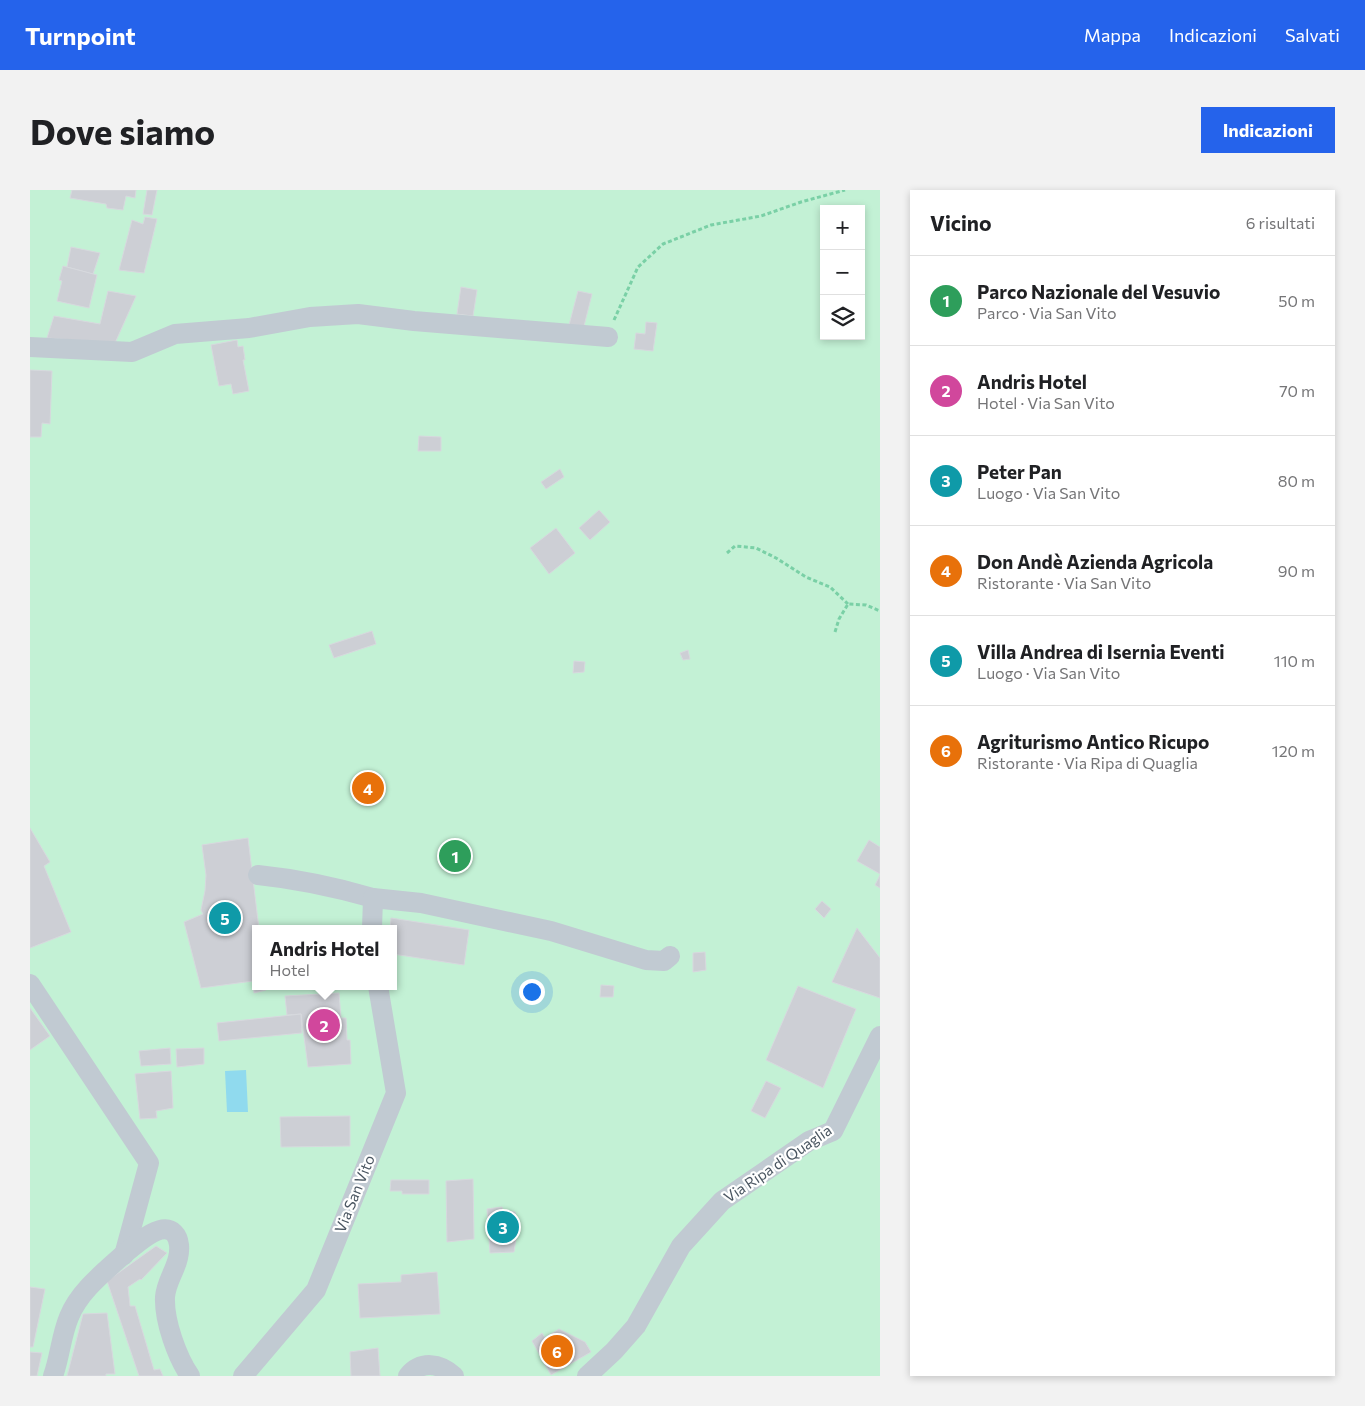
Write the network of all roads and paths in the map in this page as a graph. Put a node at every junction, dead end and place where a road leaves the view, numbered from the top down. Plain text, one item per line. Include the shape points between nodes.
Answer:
1 (845, 190) edge
2 (608, 337) joint
3 (30, 347) edge
4 (727, 552) dead end
5 (848, 604) junction
6 (880, 611) edge
7 (835, 632) dead end
8 (258, 875) dead end
9 (373, 898) junction
10 (372, 925) edge
11 (670, 956) dead end
12 (30, 984) edge
13 (379, 990) edge
14 (880, 1036) edge
15 (124, 1255) junction
16 (53, 1376) edge
17 (190, 1376) edge
18 (243, 1376) edge
19 (408, 1376) edge
20 (454, 1376) edge
21 (587, 1376) edge

1 - 2 path via 761,216 711,226 663,244 638,267
2 - 3 street via 358,314 176,334 132,352
4 - 5 path via 735,546 756,548 830,587
5 - 6 path via 866,605
5 - 7 path
8 - 9 street via 336,888
9 - 10 street
9 - 11 street via 421,903 551,931 646,960 664,961
12 - 15 street via 149,1163
13 - 18 street, Via San Vito via 396,1093 316,1290
14 - 21 street, Via Ripa di Quaglia via 833,1131 809,1141 722,1201 681,1246 636,1326
15 - 16 street via 80,1296 69,1318
15 - 17 street via 162,1228 177,1236 178,1259 165,1296 166,1313 173,1340
19 - 20 street via 413,1370 426,1365 440,1366

